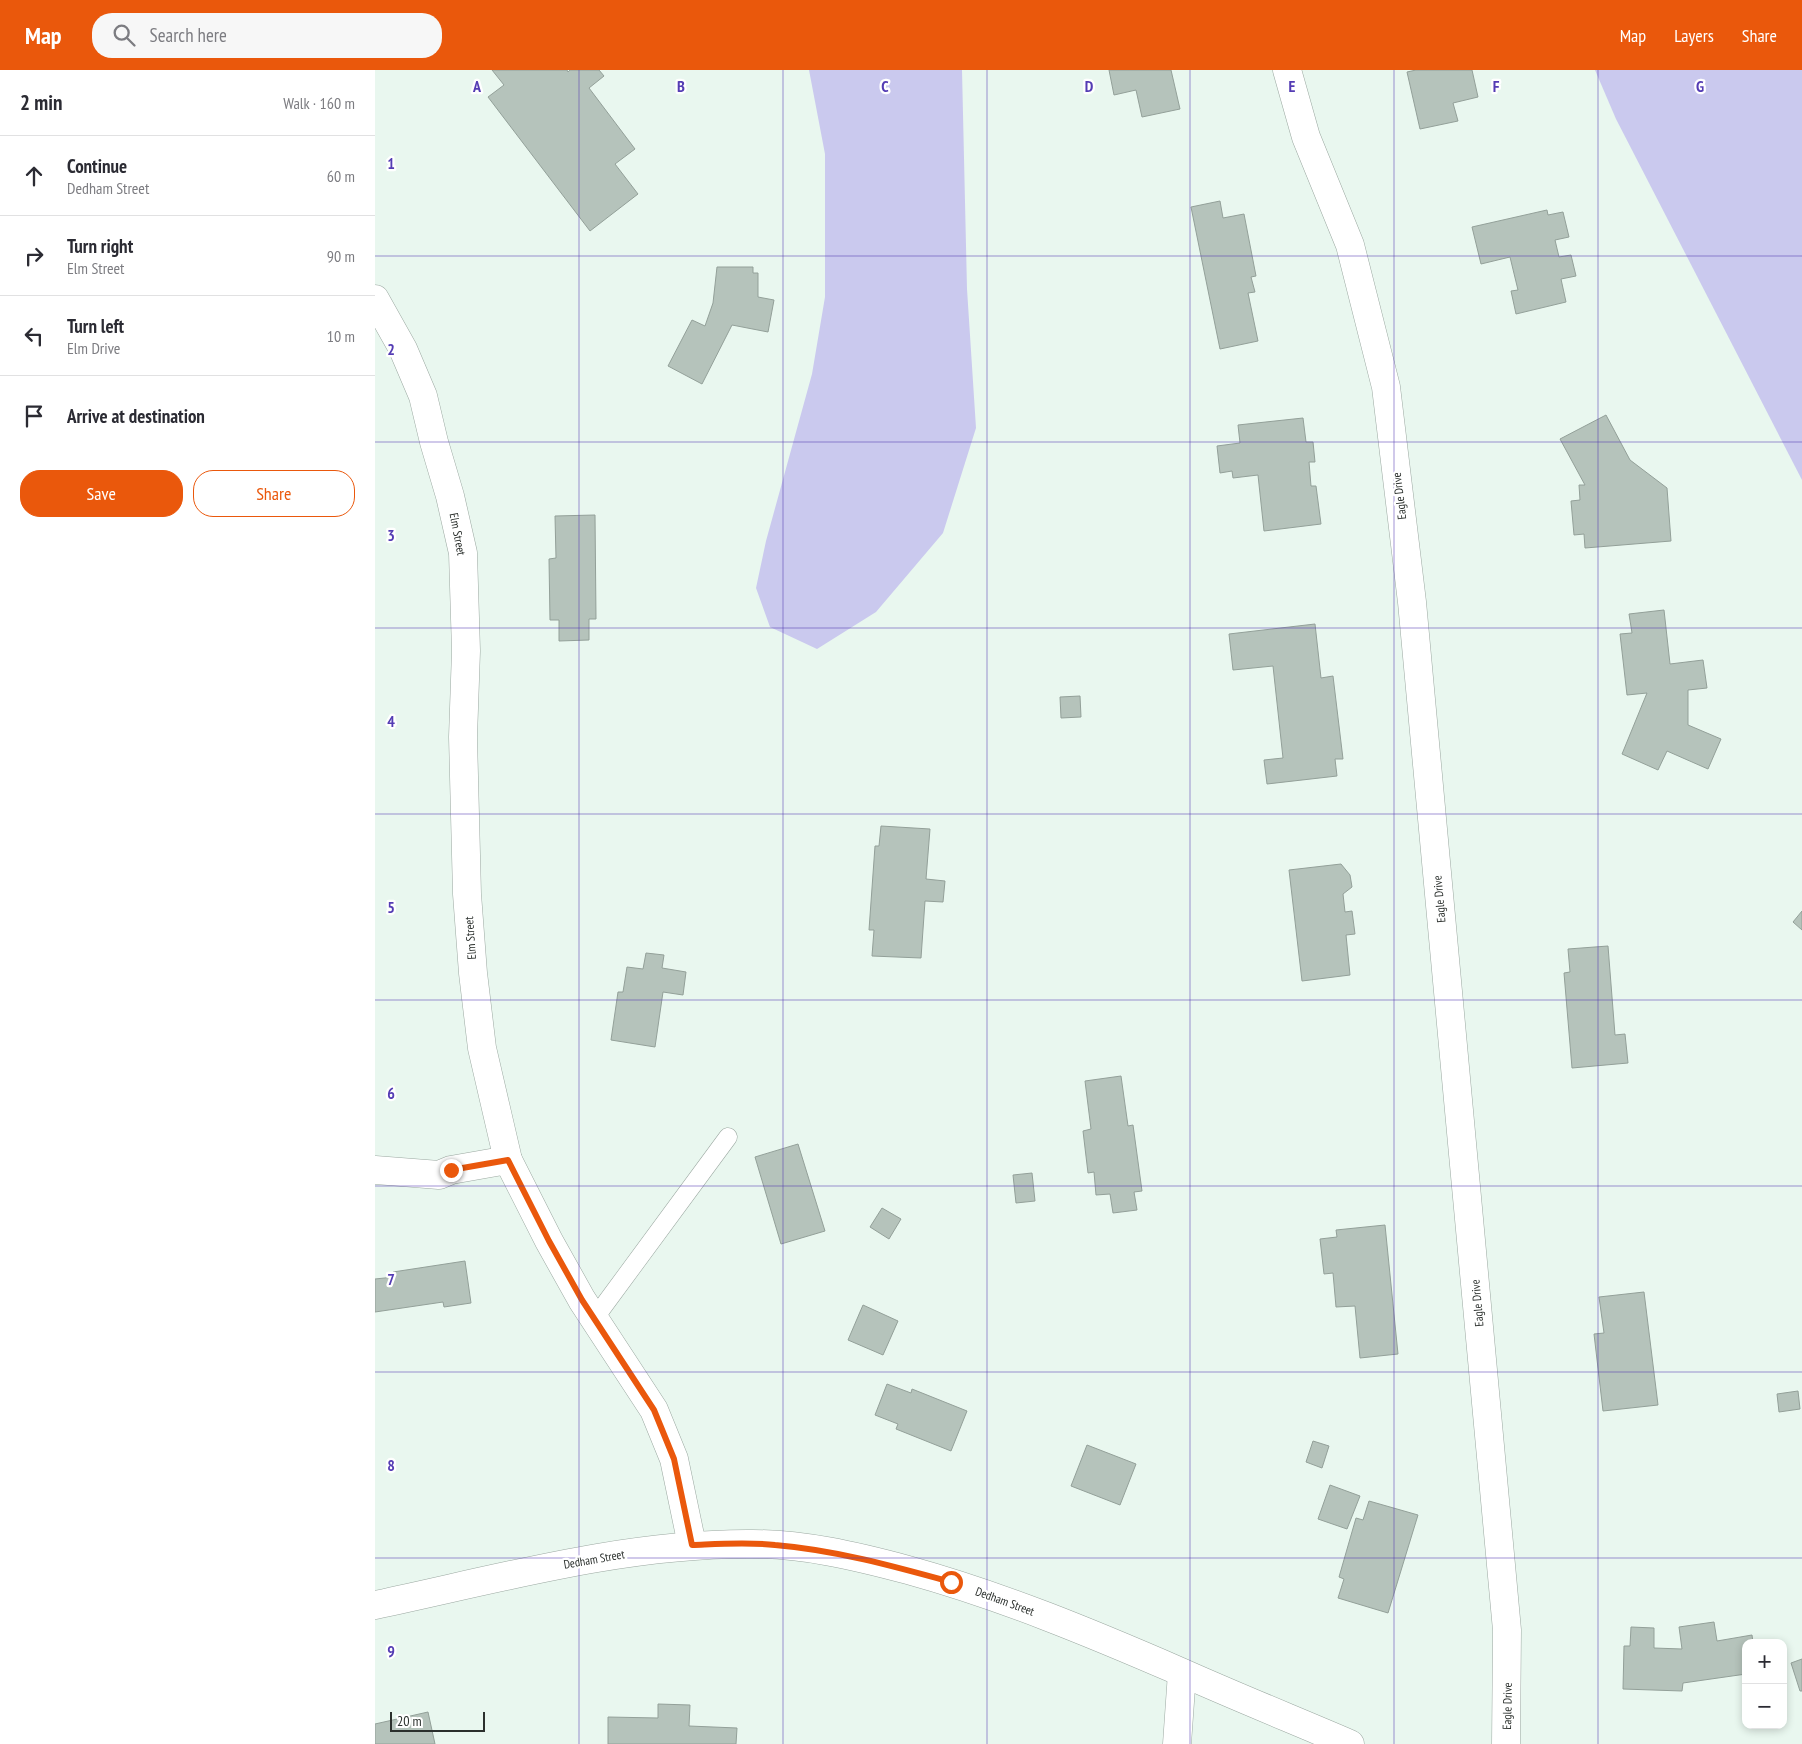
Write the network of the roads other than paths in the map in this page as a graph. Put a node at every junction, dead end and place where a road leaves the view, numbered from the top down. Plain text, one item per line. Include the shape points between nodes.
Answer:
1 (1287, 70) edge
2 (375, 299) edge
3 (727, 1137) dead end
4 (508, 1160) junction
5 (375, 1170) edge
6 (594, 1319) junction
7 (692, 1545) junction
8 (375, 1605) edge
9 (1182, 1673) junction
10 (1177, 1744) edge
11 (1350, 1744) edge
12 (1506, 1744) edge

1 - 12 street, Eagle Drive via 1306,137 1350,245 1386,387 1413,612 1507,1630
2 - 4 street, Elm Street via 403,349 423,396 463,553 467,894 482,1048
3 - 6 lane
4 - 5 street via 439,1175
4 - 6 street, Elm Street
6 - 7 street, Elm Street via 654,1410 674,1459
7 - 8 street, Dedham Street via 583,1560
7 - 9 street, Dedham Street via 774,1544 875,1561 1003,1599
9 - 10 street
9 - 11 street, Dedham Street

